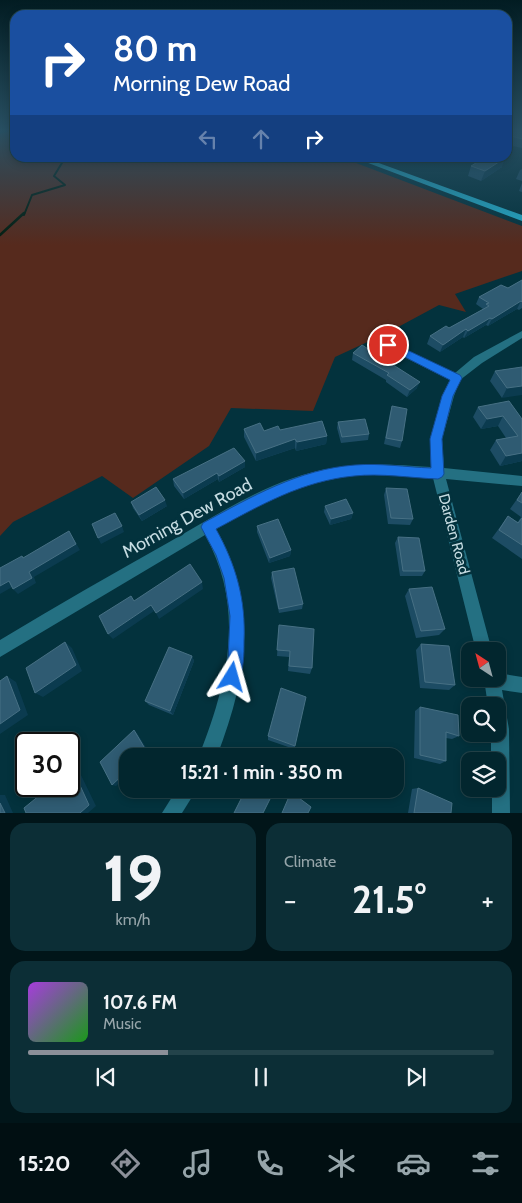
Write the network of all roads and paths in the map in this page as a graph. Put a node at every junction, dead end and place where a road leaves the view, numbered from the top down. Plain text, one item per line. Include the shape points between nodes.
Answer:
1 (389, 169) edge
2 (410, 169) edge
3 (522, 209) edge
4 (522, 218) edge
5 (522, 334) edge
6 (388, 345) dead end
7 (456, 378) junction
8 (438, 474) junction
9 (522, 481) edge
10 (207, 527) junction
11 (482, 642) edge
12 (0, 649) edge
13 (506, 682) edge
14 (522, 685) edge
15 (500, 742) edge
16 (211, 748) edge
17 (182, 798) edge
18 (171, 813) edge
19 (501, 813) edge

1 - 4 main road
2 - 3 main road
5 - 7 street, Darden Road via 478,360
6 - 7 street
7 - 8 street, Darden Road via 436,439
8 - 9 street, Morning Dew Road
8 - 10 street, Morning Dew Road via 355,470 319,476 292,484
8 - 11 street, Darden Road
10 - 12 street, Morning Dew Road
10 - 16 street via 222,552 238,616 236,661 226,707
13 - 14 street
15 - 19 street
17 - 18 street

